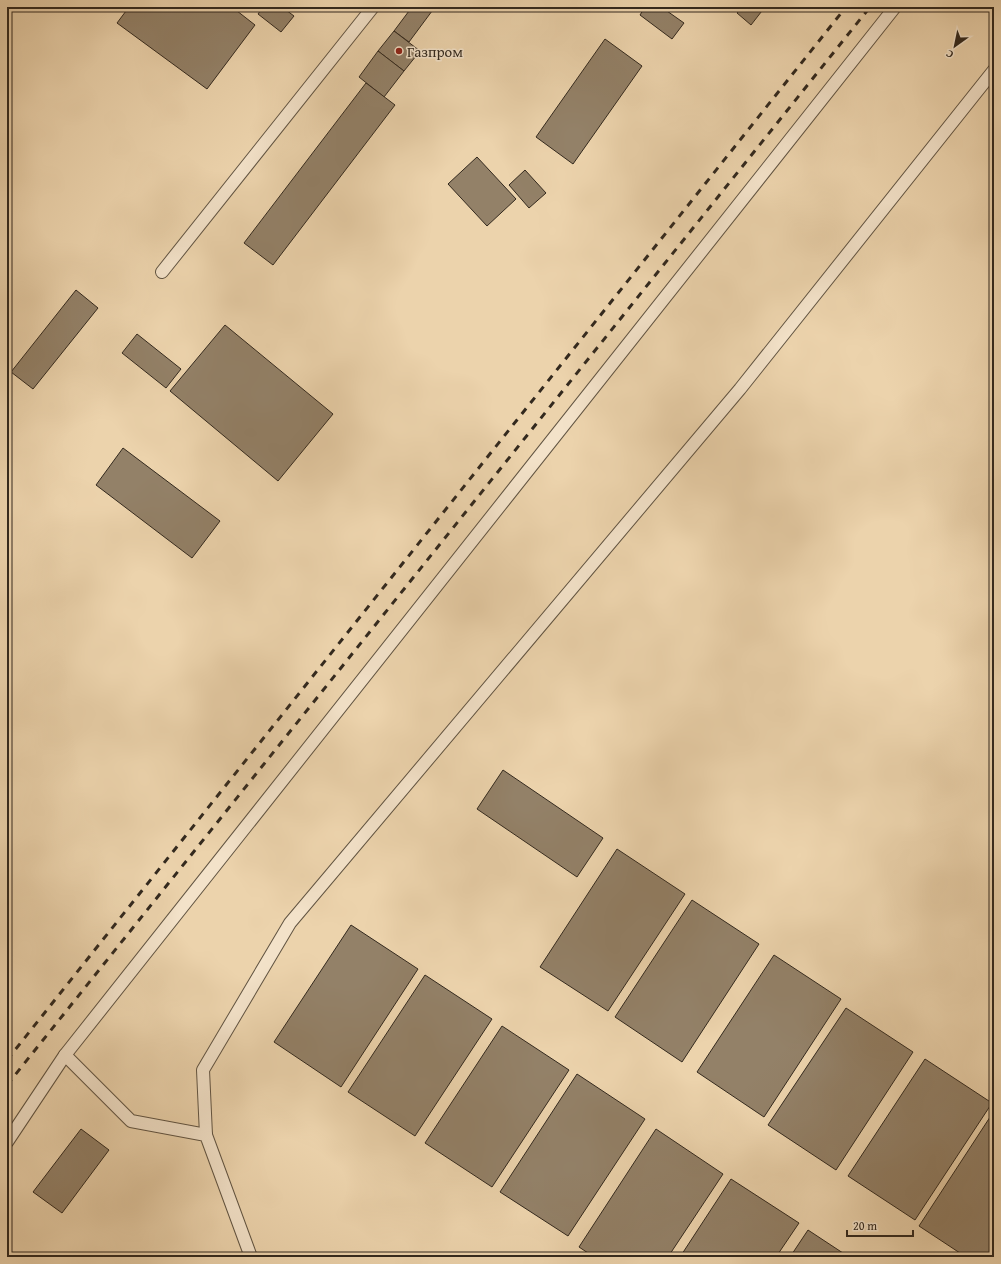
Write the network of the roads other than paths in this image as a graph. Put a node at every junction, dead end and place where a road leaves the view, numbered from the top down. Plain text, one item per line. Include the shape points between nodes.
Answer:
1 (373, 7) edge
2 (895, 7) edge
3 (994, 70) edge
4 (162, 272) dead end
5 (65, 1055) junction
6 (206, 1135) junction
7 (7, 1142) edge
8 (251, 1257) edge

1 - 4 lane
2 - 5 lane
3 - 6 lane via 740,389 290,923 202,1070
5 - 6 lane via 131,1122
5 - 7 lane
6 - 8 lane

